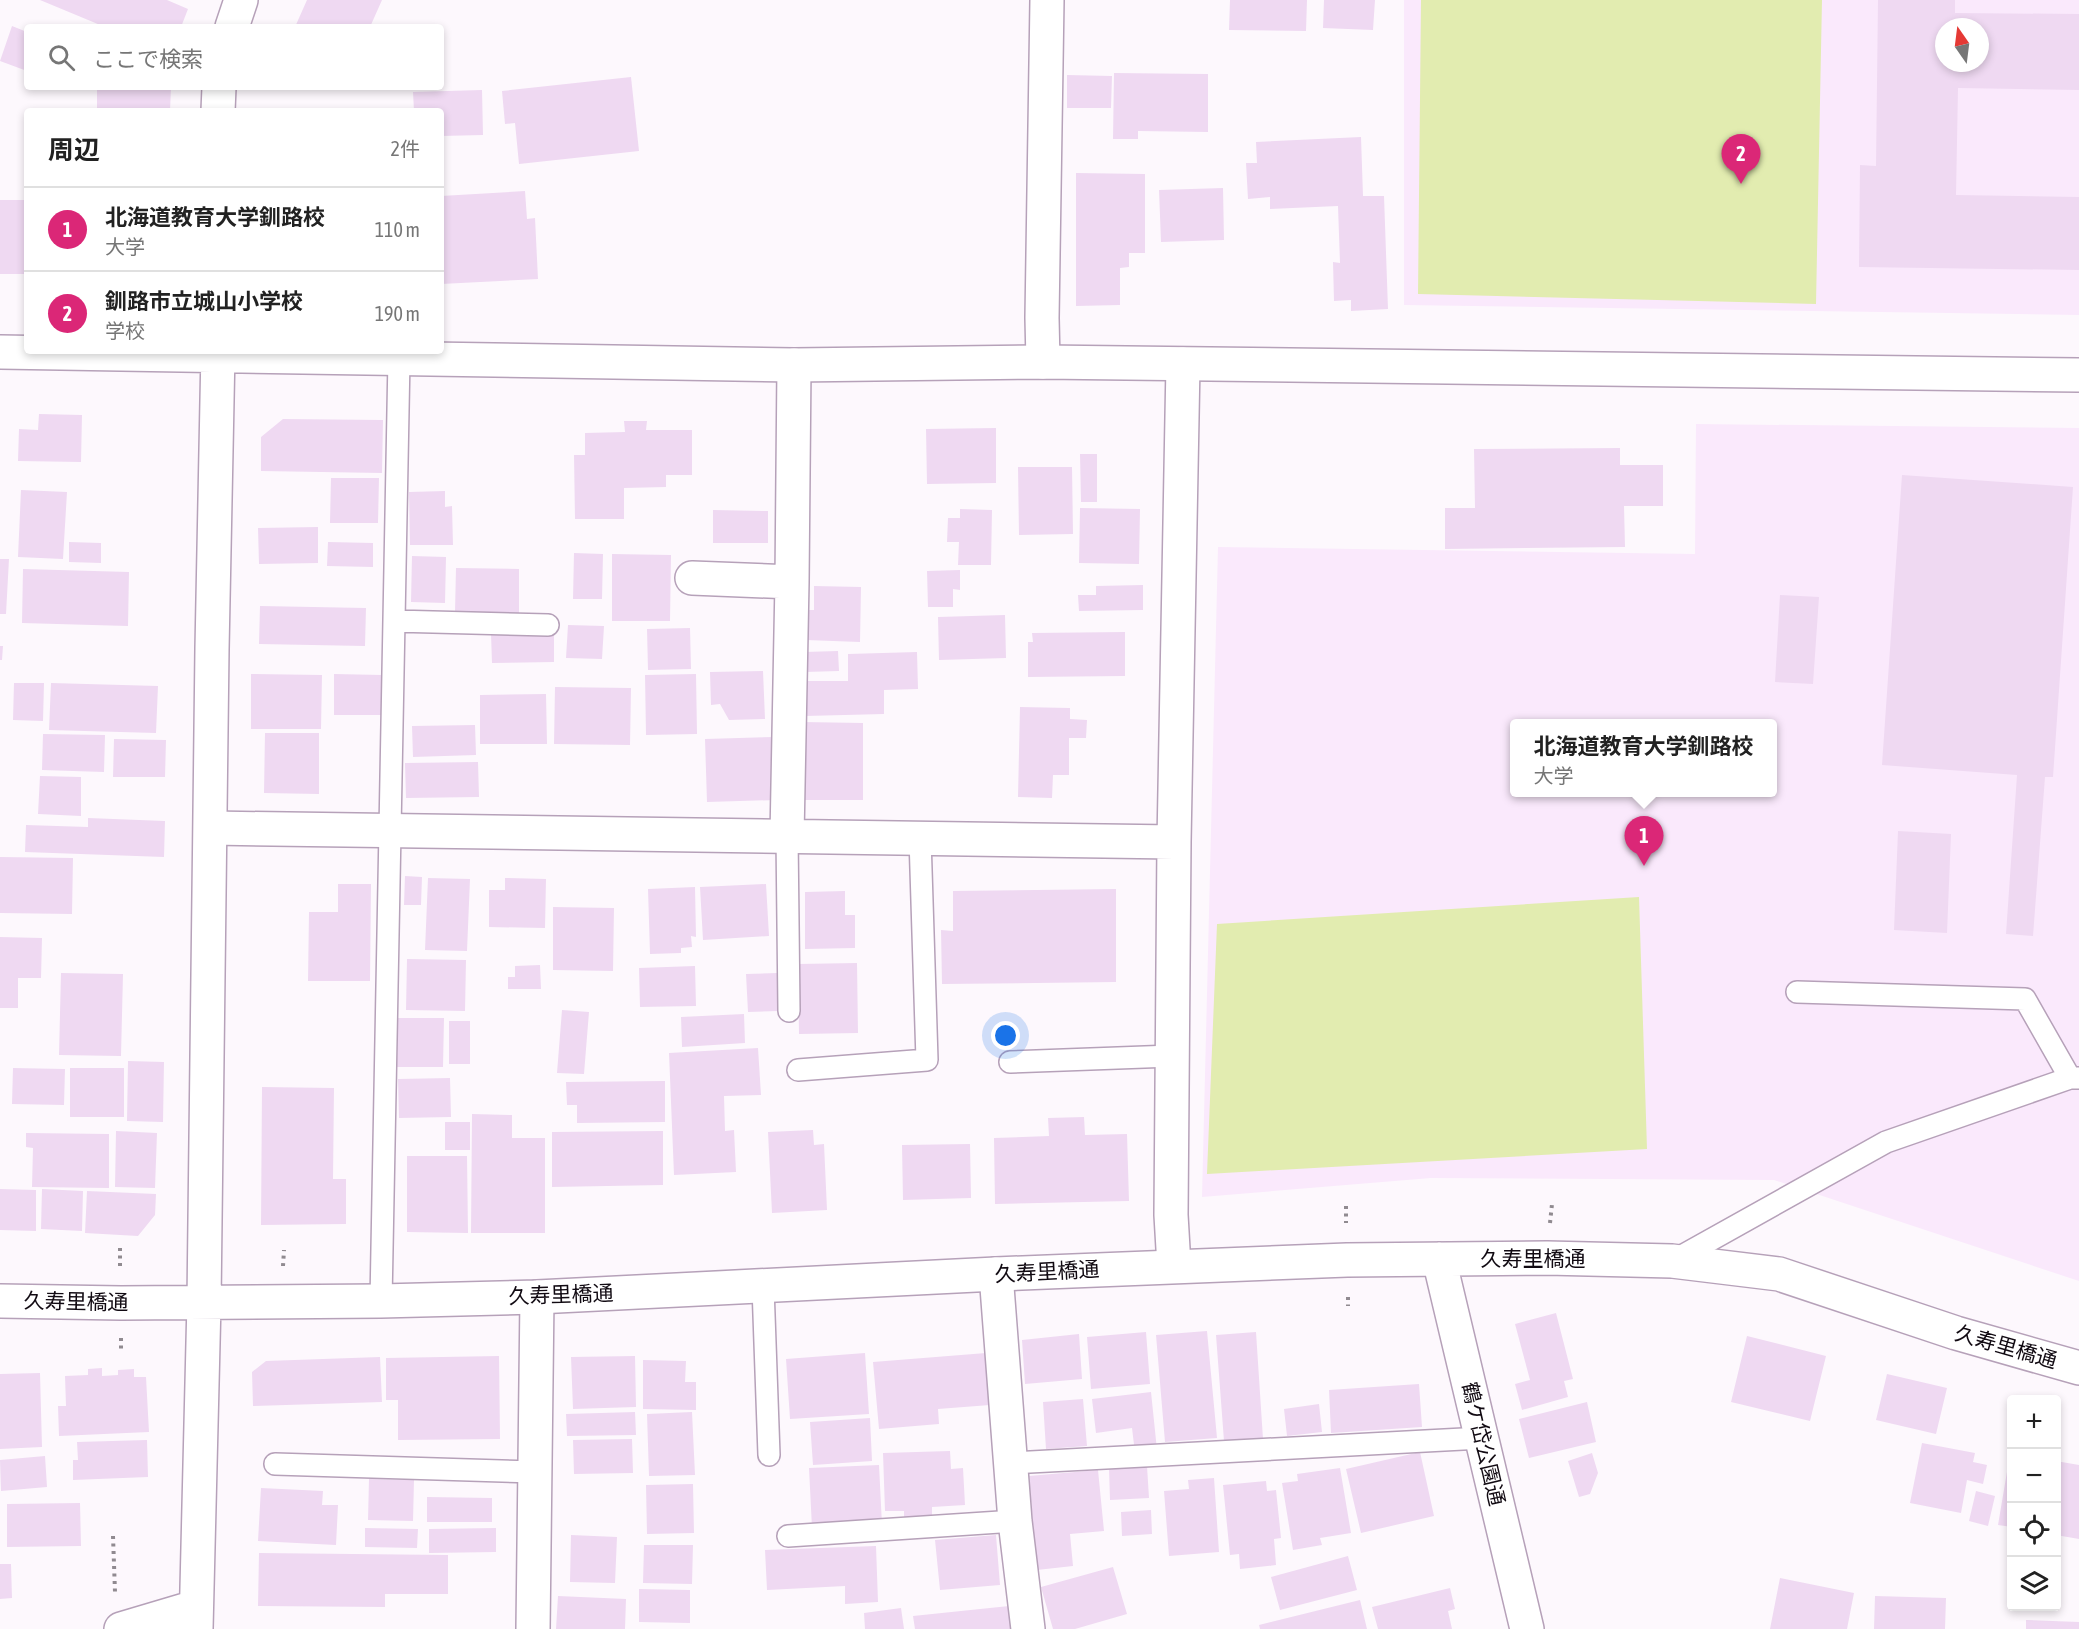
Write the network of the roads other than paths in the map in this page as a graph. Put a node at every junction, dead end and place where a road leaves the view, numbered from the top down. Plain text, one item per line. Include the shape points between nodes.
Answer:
1 (241, 0) edge
2 (1047, 0) edge
3 (233, 24) edge
4 (219, 90) edge
5 (218, 108) edge
6 (0, 352) edge
7 (24, 352) edge
8 (218, 354) edge
9 (254, 354) edge
10 (399, 358) junction
11 (1043, 362) junction
12 (1183, 364) junction
13 (794, 365) junction
14 (2079, 375) edge
15 (692, 578) dead end
16 (792, 582) junction
17 (394, 621) junction
18 (548, 625) dead end
19 (211, 828) junction
20 (391, 830) junction
21 (787, 836) junction
22 (920, 838) junction
23 (1174, 842) junction
24 (1797, 992) dead end
25 (789, 1011) dead end
26 (1172, 1056) junction
27 (1010, 1062) dead end
28 (798, 1070) dead end
29 (2075, 1078) edge
30 (1439, 1259) junction
31 (1672, 1261) junction
32 (1174, 1266) junction
33 (996, 1274) junction
34 (763, 1287) junction
35 (537, 1297) junction
36 (0, 1301) edge
37 (381, 1301) junction
38 (204, 1302) junction
39 (2079, 1368) edge
40 (1482, 1438) junction
41 (769, 1455) dead end
42 (1010, 1463) junction
43 (274, 1464) dead end
44 (536, 1472) junction
45 (1015, 1521) junction
46 (788, 1536) dead end
47 (195, 1618) edge
48 (120, 1629) edge
49 (533, 1629) edge
50 (1028, 1629) edge
51 (1527, 1629) edge

1 - 3 street
2 - 11 street
4 - 5 street
6 - 7 street
8 - 19 street
9 - 10 street
10 - 13 street
10 - 17 lane
11 - 12 street
11 - 13 street
12 - 14 street
12 - 23 street
13 - 16 street
15 - 16 street
16 - 21 street
17 - 18 lane
17 - 20 lane
19 - 20 street
19 - 38 street
20 - 21 street
20 - 37 lane
21 - 22 street
21 - 25 lane
22 - 23 street
22 - 28 lane via 927,1060
23 - 26 street
24 - 29 lane via 2025,999
26 - 27 lane
26 - 32 street
29 - 31 lane via 1886,1142
30 - 31 street, 久寿里橋通
30 - 32 street, 久寿里橋通
30 - 40 street, 鶴ケ岱公園通
31 - 39 street, 久寿里橋通 via 1779,1275
32 - 33 street, 久寿里橋通
33 - 34 street, 久寿里橋通
33 - 42 street
34 - 35 street, 久寿里橋通
34 - 41 lane
35 - 37 street, 久寿里橋通
35 - 44 street
36 - 38 street, 久寿里橋通
37 - 38 street, 久寿里橋通
38 - 47 street
40 - 42 lane
40 - 51 street, 鶴ケ岱公園通
42 - 45 street
43 - 44 lane
44 - 49 street
45 - 46 lane
45 - 50 street
47 - 48 street

